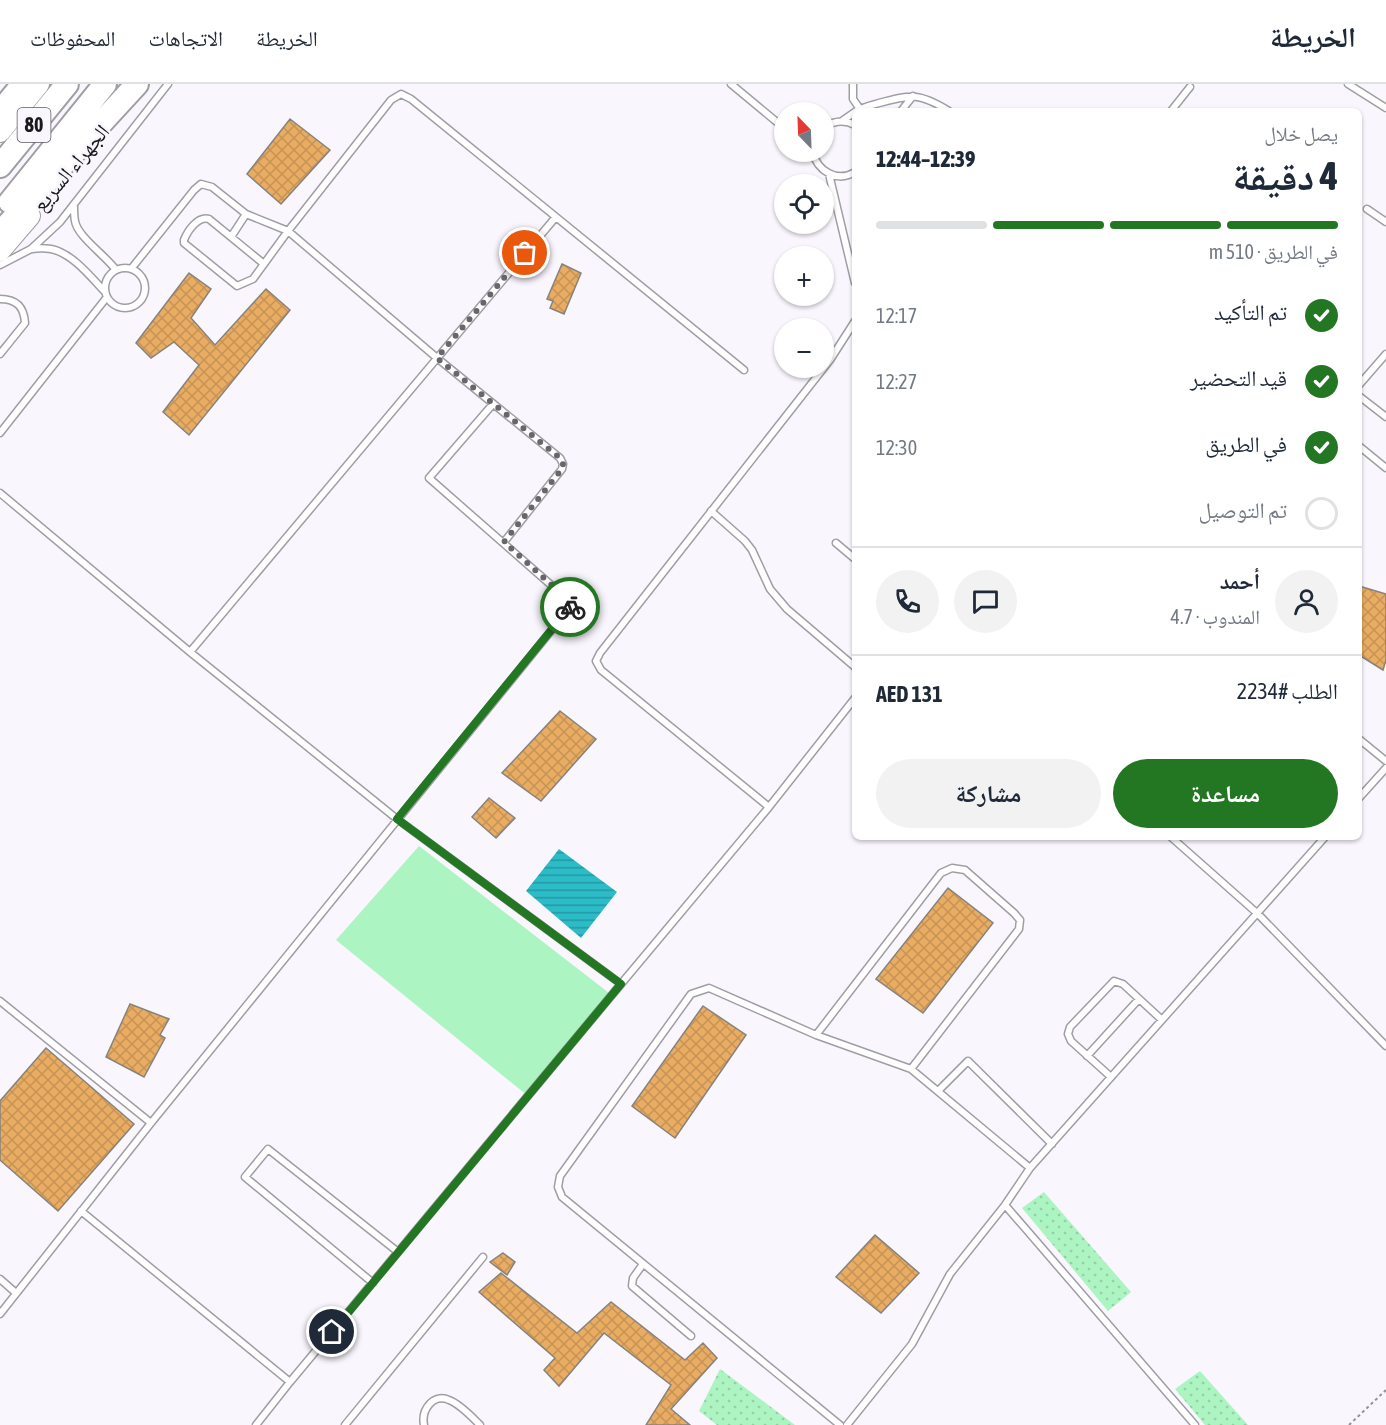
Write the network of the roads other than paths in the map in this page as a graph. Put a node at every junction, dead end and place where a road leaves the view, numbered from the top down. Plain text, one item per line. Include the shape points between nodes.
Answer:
1 (23, 84) edge
2 (39, 84) edge
3 (67, 84) edge
4 (105, 84) edge
5 (139, 84) edge
6 (168, 84) edge
7 (731, 84) edge
8 (853, 84) edge
9 (1348, 84) edge
10 (1190, 87) dead end
11 (913, 96) junction
12 (856, 108) edge
13 (868, 108) edge
14 (904, 108) edge
15 (944, 108) edge
16 (1173, 108) edge
17 (1386, 108) edge
18 (0, 112) edge
19 (852, 114) edge
20 (774, 120) edge
21 (842, 121) junction
22 (834, 122) edge
23 (852, 124) edge
24 (0, 132) edge
25 (818, 162) edge
26 (0, 166) edge
27 (852, 173) edge
28 (829, 174) edge
29 (834, 175) edge
30 (834, 195) edge
31 (74, 205) junction
32 (1367, 209) dead end
33 (0, 213) edge
34 (246, 214) junction
35 (555, 218) junction
36 (1386, 222) edge
37 (288, 231) junction
38 (0, 233) edge
39 (231, 237) junction
40 (31, 249) junction
41 (0, 250) edge
42 (264, 264) junction
43 (0, 265) edge
44 (131, 269) junction
45 (116, 270) junction
46 (852, 270) edge
47 (106, 295) junction
48 (0, 299) edge
49 (852, 326) edge
50 (0, 354) edge
51 (1386, 354) edge
52 (437, 358) junction
53 (744, 370) dead end
54 (1362, 382) edge
55 (1362, 398) edge
56 (493, 404) junction
57 (1386, 417) edge
58 (0, 433) edge
59 (1362, 448) edge
60 (1386, 468) edge
61 (0, 493) edge
62 (711, 511) junction
63 (504, 542) junction
64 (836, 543) dead end
65 (852, 556) edge
66 (190, 652) junction
67 (852, 664) edge
68 (852, 702) edge
69 (1362, 741) edge
70 (1386, 761) edge
71 (1386, 768) edge
72 (1362, 795) edge
73 (769, 807) junction
74 (397, 819) junction
75 (1174, 840) edge
76 (1322, 840) edge
77 (1258, 914) junction
78 (621, 984) junction
79 (1139, 999) junction
80 (0, 1001) edge
81 (1162, 1020) junction
82 (816, 1035) junction
83 (1386, 1046) edge
84 (1088, 1056) junction
85 (911, 1069) junction
86 (1112, 1077) junction
87 (938, 1091) junction
88 (151, 1124) junction
89 (1052, 1144) junction
90 (1030, 1168) junction
91 (1005, 1205) junction
92 (81, 1211) junction
93 (398, 1252) junction
94 (483, 1257) dead end
95 (643, 1264) junction
96 (0, 1279) edge
97 (373, 1283) junction
98 (16, 1293) junction
99 (0, 1314) edge
100 (691, 1336) dead end
101 (290, 1382) junction
102 (256, 1425) edge
103 (345, 1425) edge
104 (424, 1425) edge
105 (480, 1425) edge
106 (840, 1425) edge
107 (847, 1425) edge
108 (1195, 1425) edge

1 - 18 highway
2 - 24 main road
3 - 26 highway, 80
4 - 33 highway, الجهراء السريع / 80
5 - 38 highway
5 - 41 main road, الجهراء السريع
6 - 31 lane
7 - 20 lane
8 - 12 lane
9 - 17 lane
10 - 16 lane
11 - 13 lane
11 - 14 lane
11 - 15 lane via 931,99
19 - 21 lane
21 - 22 lane
21 - 23 lane
25 - 28 lane
27 - 29 lane
30 - 46 lane
31 - 40 lane
31 - 45 lane via 77,229
32 - 36 lane
34 - 37 lane
34 - 39 lane
34 - 44 lane via 212,186 201,184
35 - 37 lane via 401,94 392,100
35 - 52 lane
35 - 53 lane
37 - 42 lane
37 - 52 lane
39 - 42 lane
39 - 42 lane via 204,218 198,220 184,243 237,286 253,279
40 - 43 lane
40 - 47 lane via 53,249 74,261
44 - 45 lane
44 - 47 lane via 145,286 140,301 134,306 118,307
45 - 47 lane via 107,280
47 - 58 lane
48 - 50 lane via 18,304 25,323
49 - 62 lane via 830,360
51 - 54 lane
52 - 56 lane
52 - 66 lane
55 - 57 lane
56 - 63 lane via 563,464
56 - 63 lane via 429,478
59 - 60 lane
61 - 66 lane
62 - 67 lane via 752,550 770,590 787,609
62 - 73 lane via 596,662
63 - 74 lane via 571,605
64 - 65 lane
66 - 74 lane
68 - 73 lane
69 - 70 lane
71 - 72 lane
73 - 78 lane
74 - 78 lane
74 - 88 lane
75 - 77 lane
76 - 77 lane
77 - 81 lane
77 - 83 lane
78 - 93 lane
79 - 81 lane
79 - 84 lane
79 - 84 lane via 1114,981 1070,1027 1069,1038
80 - 88 lane
81 - 86 lane
82 - 85 lane
82 - 85 lane via 941,873 952,868 965,870 1014,913 1020,920 1018,929
82 - 95 lane via 709,988 691,994 560,1176 558,1187 562,1197
84 - 86 lane
85 - 87 lane
86 - 89 lane
87 - 89 lane via 968,1061
87 - 90 lane
88 - 92 lane
89 - 90 lane
90 - 91 lane
91 - 107 lane via 950,1274 912,1344
91 - 108 lane
92 - 98 lane
92 - 101 lane
93 - 97 lane
93 - 97 lane via 268,1149 245,1177
94 - 103 lane
95 - 100 lane via 632,1286
95 - 106 lane
96 - 98 lane
97 - 101 lane
98 - 99 lane
101 - 102 lane
104 - 105 lane via 427,1406 442,1399 451,1400

